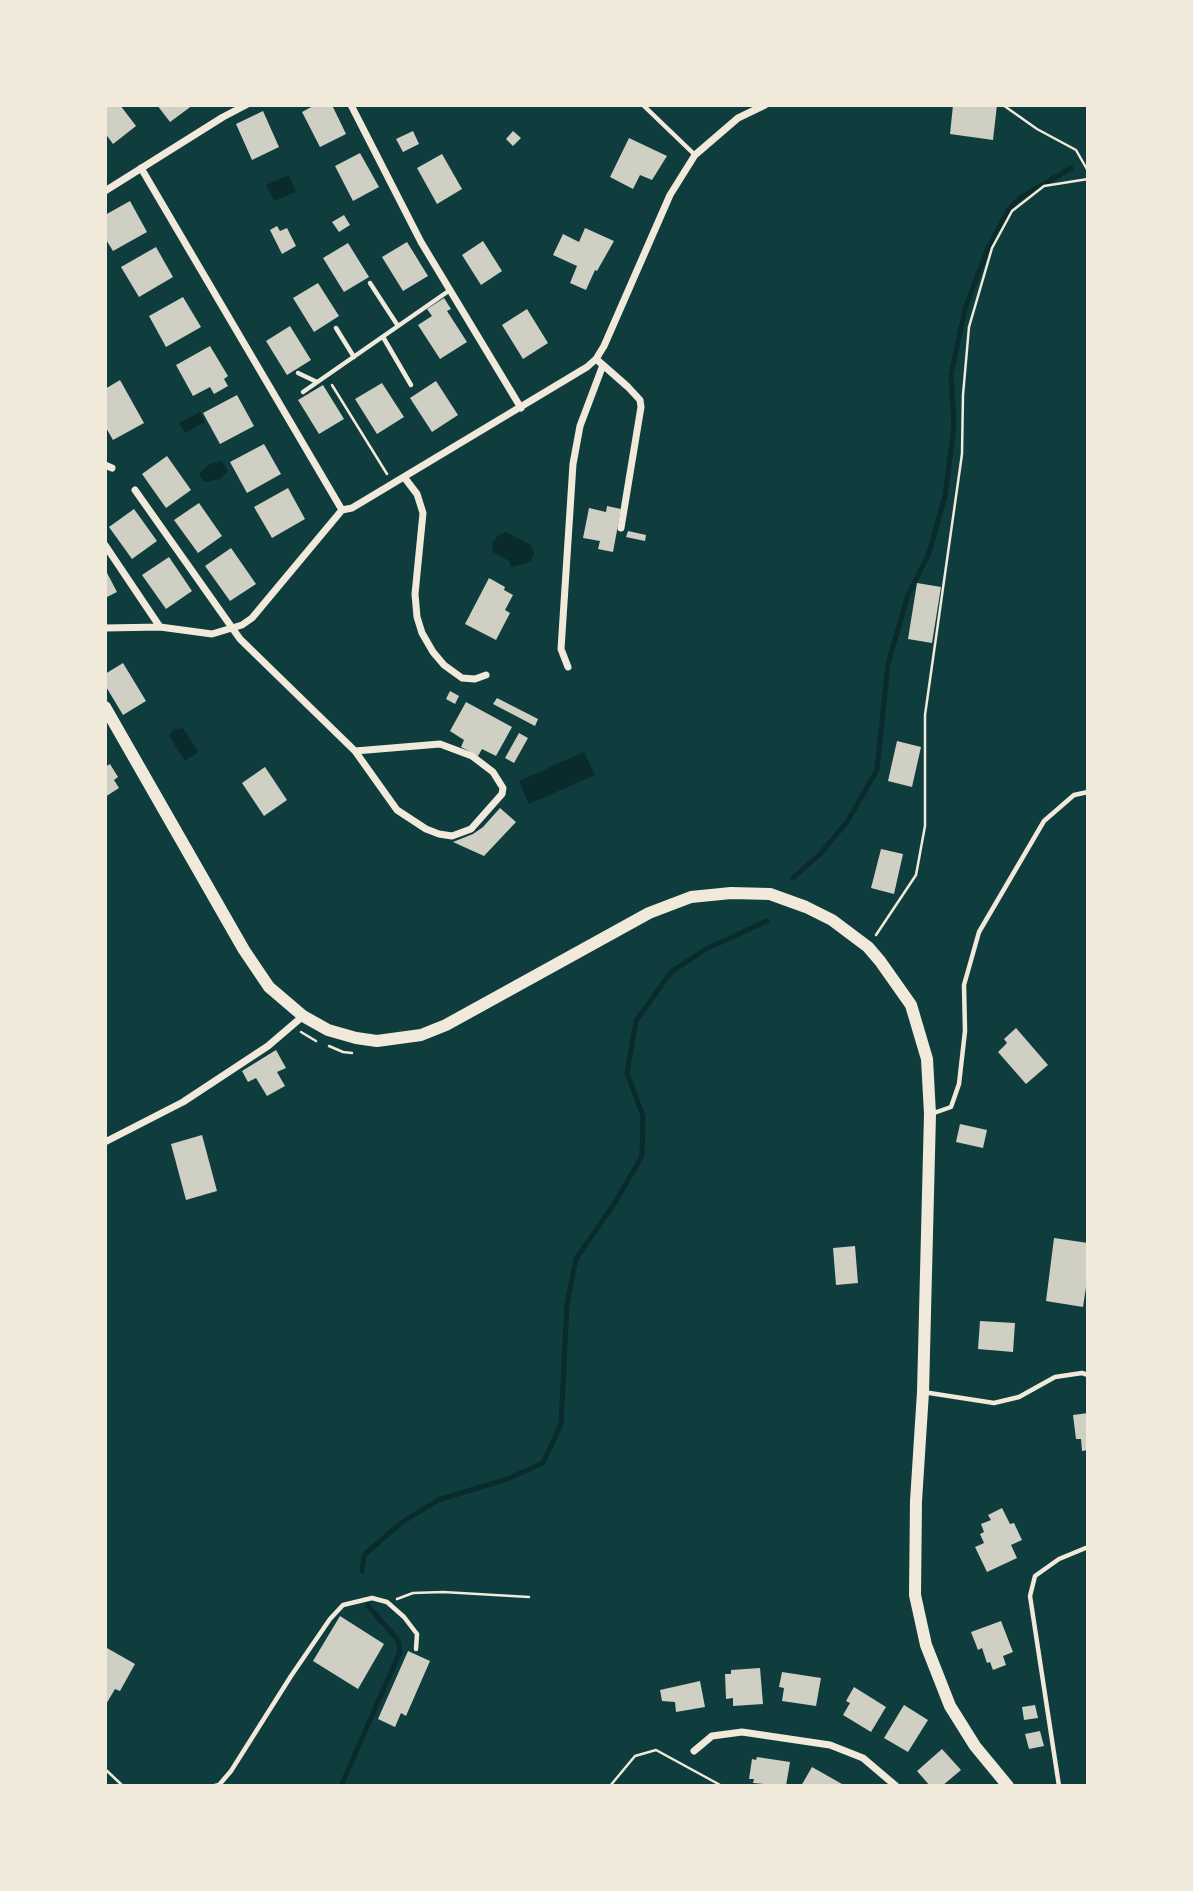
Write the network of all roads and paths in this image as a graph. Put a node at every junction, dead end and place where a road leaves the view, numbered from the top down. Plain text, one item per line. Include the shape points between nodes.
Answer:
1 (246, 105) edge
2 (352, 105) edge
3 (643, 105) edge
4 (765, 105) edge
5 (1003, 105) edge
6 (695, 155) junction
7 (141, 168) junction
8 (1088, 171) edge
9 (1088, 179) edge
10 (105, 191) edge
11 (370, 283) dead end
12 (451, 289) junction
13 (398, 326) junction
14 (336, 328) dead end
15 (383, 337) junction
16 (354, 357) junction
17 (596, 359) junction
18 (603, 365) junction
19 (298, 373) dead end
20 (326, 376) junction
21 (317, 382) junction
22 (411, 385) dead end
23 (303, 392) dead end
24 (521, 408) junction
25 (404, 477) junction
26 (394, 484) junction
27 (135, 490) dead end
28 (342, 510) junction
29 (621, 528) dead end
30 (105, 545) edge
31 (160, 627) junction
32 (105, 628) edge
33 (232, 629) junction
34 (568, 667) dead end
35 (485, 675) dead end
36 (105, 707) edge
37 (355, 751) junction
38 (1088, 792) edge
39 (868, 947) junction
40 (303, 1016) junction
41 (292, 1026) junction
42 (355, 1053) dead end
43 (930, 1114) junction
44 (105, 1142) edge
45 (1088, 1375) edge
46 (923, 1392) junction
47 (1088, 1547) edge
48 (529, 1597) dead end
49 (387, 1602) junction
50 (416, 1649) dead end
51 (694, 1751) dead end
52 (105, 1769) edge
53 (123, 1786) edge
54 (215, 1786) edge
55 (610, 1786) edge
56 (722, 1786) edge
57 (896, 1786) edge
58 (1007, 1786) edge
59 (1059, 1786) edge

1 - 7 street
2 - 12 street via 421,242
3 - 6 lane
4 - 6 street via 738,118
5 - 8 path via 1076,150
6 - 17 street via 670,195
7 - 10 street
7 - 28 street
9 - 39 path via 1044,186 1012,211 992,248 969,327 962,454 925,715 925,826 916,875
11 - 13 lane
12 - 13 lane
12 - 24 street
13 - 15 lane
14 - 16 lane
15 - 16 lane
15 - 22 lane
16 - 20 lane
17 - 18 street
17 - 24 street
18 - 29 street via 640,400 641,407
18 - 34 street via 580,426 573,464 561,649
19 - 21 lane
20 - 21 lane
20 - 26 path
21 - 23 lane
24 - 25 street
25 - 26 street
25 - 35 street via 417,494 423,513 415,594 422,633 444,665 461,678
26 - 28 street
27 - 33 street
28 - 33 street via 252,618
30 - 31 street
31 - 32 street
31 - 33 street via 212,634
33 - 37 street
36 - 40 main road via 244,950 269,987
37 - 37 street via 397,810 439,834 452,836 471,829 502,794 493,772 472,756 440,744
38 - 43 lane via 1074,795 1044,821 979,932 964,985 959,1084 951,1107
39 - 40 main road via 832,920 770,894 691,897 649,913 421,1035 377,1041 356,1038
39 - 43 main road via 911,1004 927,1059
40 - 41 street
41 - 42 path via 307,1037
41 - 44 street via 183,1102
43 - 46 main road
45 - 46 lane via 1055,1377 1019,1397 994,1403
46 - 58 main road via 915,1595 926,1645 950,1706
47 - 59 lane via 1035,1576 1030,1596
48 - 49 path via 413,1593
49 - 50 lane via 417,1634
49 - 54 lane via 372,1598 343,1605 231,1771
51 - 57 street via 712,1735 742,1732 830,1745 863,1758
52 - 53 path
55 - 56 path via 635,1756 656,1750

